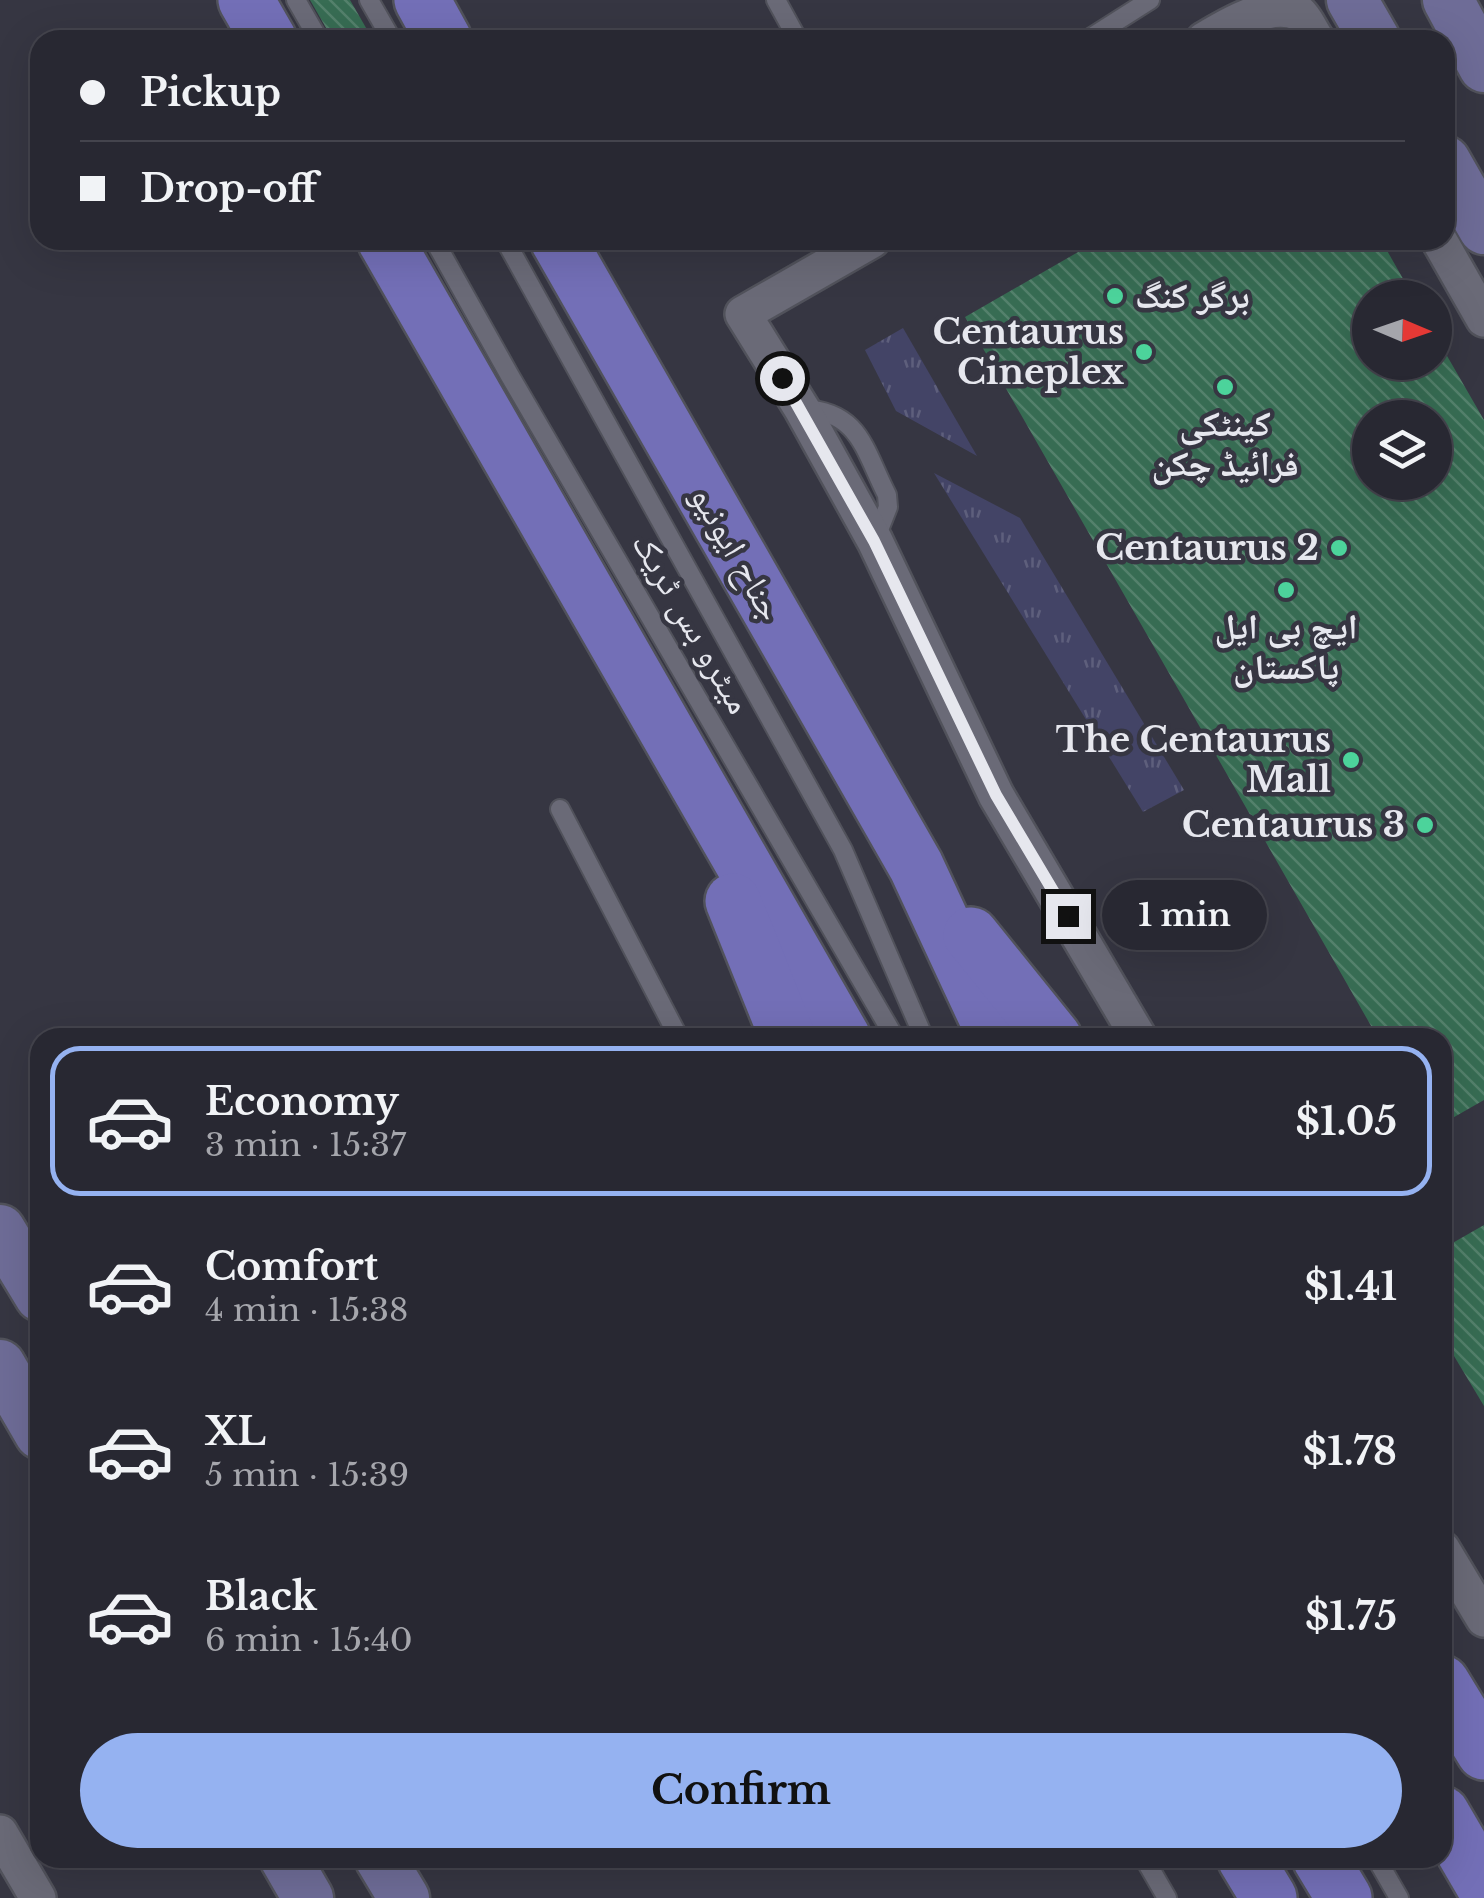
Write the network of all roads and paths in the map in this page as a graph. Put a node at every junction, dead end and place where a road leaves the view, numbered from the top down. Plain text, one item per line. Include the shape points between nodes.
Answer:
1 (246, 0) edge
2 (296, 0) edge
3 (369, 0) edge
4 (422, 0) edge
5 (776, 0) edge
6 (1150, 0) edge
7 (1352, 0) edge
8 (1448, 0) edge
9 (1250, 5) edge
10 (263, 30) edge
11 (313, 30) edge
12 (386, 30) edge
13 (438, 30) edge
14 (792, 30) edge
15 (1103, 30) edge
16 (1217, 30) edge
17 (1310, 30) edge
18 (1370, 30) edge
19 (1484, 67) edge
20 (1455, 178) edge
21 (1484, 229) edge
22 (391, 250) edge
23 (440, 250) edge
24 (510, 250) edge
25 (564, 250) edge
26 (850, 250) edge
27 (1445, 250) edge
28 (1484, 320) edge
29 (647, 692) junction
30 (560, 809) dead end
31 (916, 866) junction
32 (674, 1028) edge
33 (784, 1028) edge
34 (837, 1028) edge
35 (890, 1028) edge
36 (920, 1028) edge
37 (991, 1028) edge
38 (1046, 1028) edge
39 (1133, 1028) edge
40 (0, 1230) edge
41 (30, 1280) edge
42 (0, 1365) edge
43 (30, 1417) edge
44 (1452, 1566) edge
45 (1484, 1619) edge
46 (1452, 1699) edge
47 (1484, 1752) edge
48 (1452, 1831) edge
49 (0, 1833) edge
50 (290, 1868) edge
51 (386, 1868) edge
52 (1150, 1868) edge
53 (1251, 1868) edge
54 (1326, 1868) edge
55 (1382, 1868) edge
56 (1484, 1886) edge
57 (38, 1898) edge
58 (308, 1898) edge
59 (404, 1898) edge
60 (1168, 1898) edge
61 (1269, 1898) edge
62 (1344, 1898) edge
63 (1399, 1898) edge

1 - 10 main road
2 - 11 lane
3 - 12 lane
4 - 13 main road
5 - 14 lane
6 - 15 lane
7 - 18 main road
8 - 19 main road
9 - 16 street
9 - 17 street via 1298,12
20 - 21 main road
22 - 29 main road
23 - 35 lane, میٹرو بس ٹریک
24 - 36 lane, میٹرو بس ٹریک via 843,850
25 - 31 main road, جناح ایونیو
26 - 39 street via 742,314 874,541 996,795
27 - 28 street
29 - 33 main road
29 - 34 main road
30 - 32 lane
31 - 37 main road
31 - 38 main road
40 - 41 main road
42 - 43 main road
44 - 45 street
46 - 47 main road
48 - 56 main road
49 - 57 street
50 - 58 main road
51 - 59 main road
52 - 60 lane
53 - 61 main road
54 - 62 main road
55 - 63 lane

